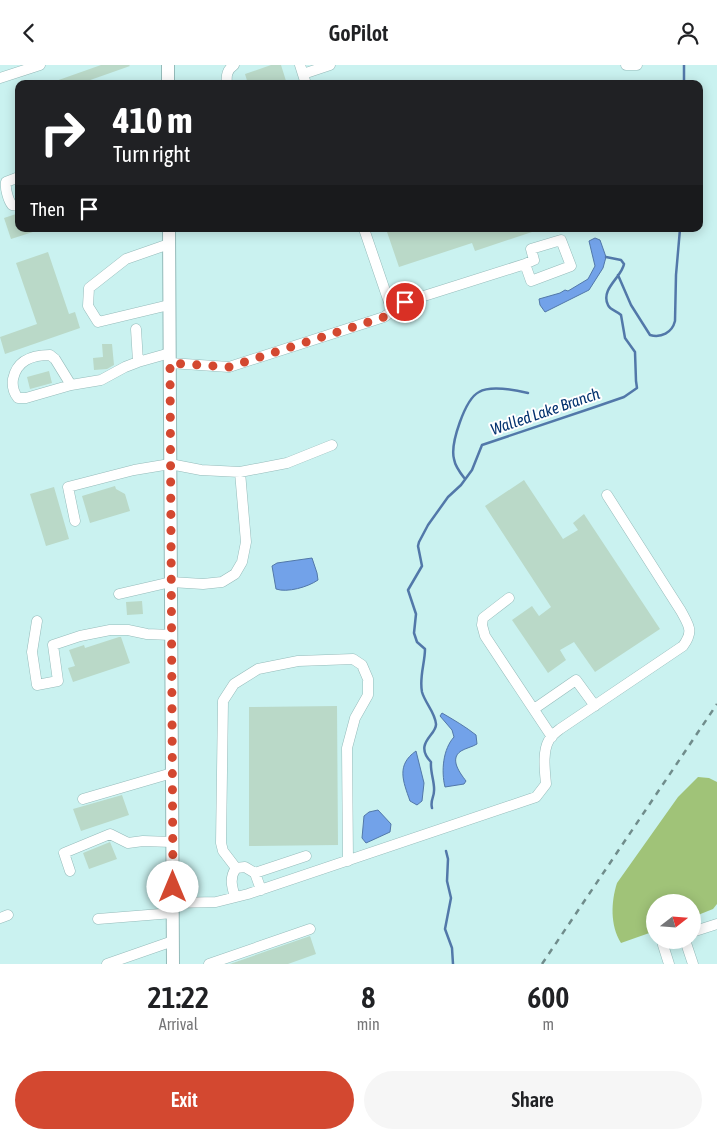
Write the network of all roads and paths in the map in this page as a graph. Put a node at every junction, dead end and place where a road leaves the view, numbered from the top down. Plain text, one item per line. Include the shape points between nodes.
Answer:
1 (40, 65) edge
2 (168, 65) edge
3 (234, 65) edge
4 (330, 65) edge
5 (626, 65) edge
6 (637, 65) edge
7 (303, 74) edge
8 (0, 78) edge
9 (168, 80) edge
10 (226, 80) edge
11 (15, 178) edge
12 (15, 205) edge
13 (169, 232) edge
14 (365, 232) edge
15 (169, 244) junction
16 (525, 264) junction
17 (169, 305) junction
18 (392, 311) junction
19 (136, 329) dead end
20 (170, 358) junction
21 (138, 362) junction
22 (71, 385) junction
23 (332, 445) dead end
24 (170, 464) junction
25 (240, 472) junction
26 (607, 495) dead end
27 (75, 521) dead end
28 (171, 583) junction
29 (119, 594) dead end
30 (509, 598) dead end
31 (36, 621) dead end
32 (171, 635) junction
33 (53, 645) junction
34 (32, 652) junction
35 (595, 706) junction
36 (534, 709) junction
37 (552, 737) junction
38 (172, 773) junction
39 (83, 799) dead end
40 (172, 842) junction
41 (306, 856) dead end
42 (348, 861) junction
43 (236, 868) junction
44 (70, 871) dead end
45 (255, 873) junction
46 (261, 890) junction
47 (235, 897) junction
48 (173, 908) junction
49 (98, 919) dead end
50 (717, 924) edge
51 (310, 929) dead end
52 (701, 929) edge
53 (173, 941) junction
54 (663, 949) edge
55 (689, 949) edge
56 (107, 964) edge
57 (173, 964) edge
58 (209, 964) edge
59 (669, 964) edge
60 (693, 964) edge

1 - 8 street
2 - 9 main road
3 - 10 street via 228,70
4 - 7 street
5 - 6 street
11 - 12 street via 5,185 10,203
13 - 15 main road
14 - 18 street
15 - 17 main road
15 - 17 street via 126,259 111,270 89,288 88,306 98,322
16 - 16 street via 531,281 571,266 562,240 531,249 534,260
16 - 18 street via 405,302
17 - 20 main road
18 - 20 street via 384,317 229,367
19 - 21 street
20 - 21 street
20 - 24 main road
21 - 22 street via 101,380
22 - 22 street via 18,398 12,382 20,363 28,358 50,355
23 - 25 street via 287,463
24 - 25 street
24 - 27 street via 68,487
24 - 28 main road
25 - 28 street via 246,542 242,562 235,574 222,581 203,584
26 - 35 street via 690,630 689,639 683,647
28 - 29 street
28 - 32 main road
30 - 36 street via 483,618 482,625 485,635
31 - 34 street
32 - 33 street via 110,630
32 - 38 main road
33 - 34 street
33 - 34 street via 58,681 37,685
35 - 36 street via 576,680
35 - 37 street
36 - 37 street
37 - 42 street via 546,749 546,784 536,797
38 - 39 street
38 - 40 main road
40 - 44 street via 128,843 110,834 64,853
40 - 48 main road
41 - 45 street
42 - 43 street via 347,748 355,718 368,695 368,679 362,665 353,659 298,661 258,669 234,684 223,701 221,843 222,851
42 - 46 street
43 - 45 street via 245,867
43 - 47 street via 232,874
45 - 46 street
46 - 47 street
47 - 48 street
48 - 49 street
48 - 53 main road
50 - 52 street
51 - 58 street
53 - 56 street
53 - 57 main road
54 - 59 street
55 - 60 street

